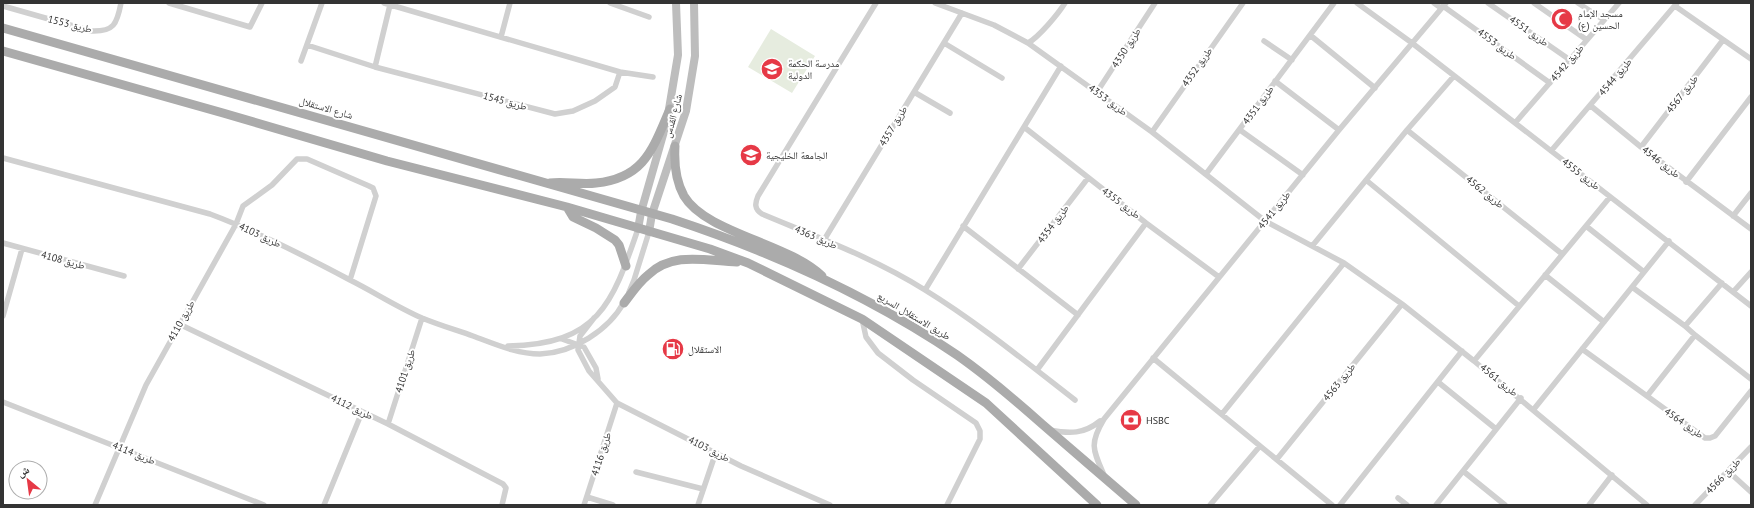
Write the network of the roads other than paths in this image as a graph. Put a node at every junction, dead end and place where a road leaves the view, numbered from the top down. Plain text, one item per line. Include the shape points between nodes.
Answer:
1 (120, 3) edge
2 (169, 3) edge
3 (262, 3) edge
4 (322, 3) edge
5 (384, 3) edge
6 (510, 3) edge
7 (610, 3) edge
8 (676, 3) edge
9 (694, 3) edge
10 (876, 3) edge
11 (935, 3) edge
12 (1065, 3) edge
13 (1155, 3) edge
14 (1242, 3) edge
15 (1334, 3) edge
16 (1357, 3) edge
17 (1434, 3) edge
18 (1488, 3) edge
19 (1534, 3) edge
20 (1578, 3) edge
21 (1619, 3) edge
22 (1676, 4) edge
23 (390, 5) junction
24 (625, 5) edge
25 (3, 6) edge
26 (1443, 6) edge
27 (962, 13) junction
28 (649, 17) dead end
29 (1604, 20) junction
30 (3, 28) edge
31 (1310, 35) junction
32 (501, 37) junction
33 (1587, 40) junction
34 (1723, 40) junction
35 (1264, 41) dead end
36 (944, 42) junction
37 (1028, 43) junction
38 (1412, 43) junction
39 (307, 45) junction
40 (3, 51) edge
41 (1751, 59) edge
42 (1292, 60) junction
43 (1570, 60) junction
44 (300, 61) dead end
45 (1061, 66) junction
46 (375, 67) junction
47 (620, 72) junction
48 (1454, 76) junction
49 (653, 78) dead end
50 (1002, 78) dead end
51 (1274, 81) junction
52 (1550, 82) junction
53 (1375, 88) junction
54 (914, 92) junction
55 (1097, 92) junction
56 (1751, 97) edge
57 (1591, 106) junction
58 (670, 109) junction
59 (950, 113) dead end
60 (1515, 123) junction
61 (1024, 127) junction
62 (1240, 130) junction
63 (1339, 130) junction
64 (1407, 130) junction
65 (1152, 132) junction
66 (675, 146) junction
67 (1641, 147) junction
68 (1551, 151) junction
69 (3, 158) edge
70 (1206, 174) junction
71 (1303, 175) junction
72 (1088, 178) junction
73 (1366, 180) junction
74 (1686, 182) junction
75 (546, 184) junction
76 (1751, 193) edge
77 (1610, 197) junction
78 (567, 207) junction
79 (642, 212) junction
80 (652, 214) junction
81 (1734, 216) junction
82 (1265, 221) junction
83 (1146, 223) junction
84 (236, 224) junction
85 (963, 226) junction
86 (1586, 226) junction
87 (638, 229) junction
88 (1751, 229) edge
89 (648, 232) junction
90 (824, 240) junction
91 (1669, 241) junction
92 (3, 243) edge
93 (1313, 245) junction
94 (22, 249) junction
95 (1562, 254) junction
96 (748, 263) junction
97 (1344, 263) junction
98 (626, 266) junction
99 (1018, 269) junction
100 (1644, 272) junction
101 (1751, 272) edge
102 (1546, 275) junction
103 (124, 276) dead end
104 (1219, 277) junction
105 (350, 280) junction
106 (826, 280) junction
107 (1722, 283) junction
108 (1632, 287) junction
109 (924, 290) junction
110 (1733, 292) junction
111 (624, 303) junction
112 (1402, 304) junction
113 (1520, 306) junction
114 (1751, 306) edge
115 (1078, 315) junction
116 (3, 316) edge
117 (422, 318) junction
118 (594, 318) junction
119 (862, 319) junction
120 (1604, 322) junction
121 (179, 324) junction
122 (1685, 326) junction
123 (1695, 335) junction
124 (562, 339) junction
125 (578, 343) junction
126 (503, 347) junction
127 (1582, 349) junction
128 (1462, 351) junction
129 (1153, 358) junction
130 (1474, 361) junction
131 (1037, 370) junction
132 (1751, 379) edge
133 (1438, 382) junction
134 (1751, 391) edge
135 (1647, 396) junction
136 (1521, 398) junction
137 (1075, 400) dead end
138 (3, 402) edge
139 (618, 403) junction
140 (1534, 410) junction
141 (362, 412) junction
142 (1222, 414) junction
143 (1104, 419) junction
144 (388, 424) junction
145 (1496, 429) junction
146 (1049, 430) junction
147 (1260, 446) junction
148 (120, 447) junction
149 (1751, 447) edge
150 (716, 452) junction
151 (1277, 459) junction
152 (1463, 471) junction
153 (1728, 471) junction
154 (636, 472) dead end
155 (1612, 475) junction
156 (1106, 479) junction
157 (703, 489) junction
158 (1751, 492) edge
159 (587, 497) junction
160 (1398, 498) dead end
161 (95, 505) edge
162 (264, 505) edge
163 (324, 505) edge
164 (502, 505) edge
165 (584, 505) edge
166 (613, 505) edge
167 (698, 505) edge
168 (830, 505) edge
169 (947, 505) edge
170 (1097, 505) edge
171 (1136, 505) edge
172 (1210, 505) edge
173 (1332, 505) edge
174 (1340, 505) edge
175 (1407, 505) edge
176 (1436, 505) edge
177 (1505, 505) edge
178 (1589, 505) edge
179 (1647, 505) edge
180 (1696, 505) edge

1 - 25 street, طريق 1553 via 117,20 111,28 102,31 91,31
2 - 3 street via 248,27 252,26
4 - 39 street
5 - 23 street
6 - 32 street
7 - 24 street
8 - 58 main road, شارع القدس via 678,55
9 - 66 main road, شارع القدس via 695,56 686,112
10 - 90 street, طريق 4363 via 756,200 756,207 762,214
11 - 27 street, طريق 4353
12 - 37 street
13 - 55 street, طريق 4350
14 - 65 street, طريق 4352
15 - 31 street, طريق 4351
16 - 38 street, طريق 4555
17 - 26 street, طريق 4553
18 - 43 street, طريق 4551
19 - 33 street
20 - 29 street
21 - 29 street, طريق 4542
22 - 34 street
22 - 57 street, طريق 4544
23 - 32 street
23 - 46 street
24 - 28 street
26 - 38 street, طريق 4541
26 - 52 street, طريق 4553
27 - 36 street, طريق 4357
27 - 37 street, طريق 4353 via 994,25
29 - 33 street, طريق 4542
30 - 75 main road, شارع الاستقلال
31 - 42 street, طريق 4351
31 - 53 street
32 - 47 street
33 - 43 street, طريق 4542
34 - 41 street
34 - 67 street, طريق 4567
35 - 42 street
36 - 50 street
36 - 54 street, طريق 4357
37 - 45 street, طريق 4353
38 - 48 street, طريق 4555
38 - 53 street, طريق 4541
39 - 44 street
39 - 46 street, طريق 1545
40 - 78 main road via 387,161
42 - 51 street, طريق 4351
43 - 52 street, طريق 4542
45 - 55 street, طريق 4353
45 - 61 street
46 - 47 street, طريق 1545 via 555,114 573,111 595,101 616,87
47 - 49 street
48 - 60 street, طريق 4555
48 - 64 street
51 - 62 street, طريق 4351
51 - 63 street
52 - 60 street, طريق 4542
53 - 63 street, طريق 4541
54 - 59 street
54 - 90 street, طريق 4357
55 - 65 street, طريق 4353
56 - 74 street
57 - 67 street, طريق 4546
57 - 68 street, طريق 4544
58 - 75 main road via 647,158 633,170 615,179 597,183
58 - 79 main road, شارع القدس
60 - 68 street, طريق 4555
61 - 72 street, طريق 4355
61 - 85 street
62 - 70 street, طريق 4351
62 - 71 street
63 - 71 street, طريق 4541
64 - 73 street
64 - 95 street, طريق 4562
65 - 70 street, طريق 4353
66 - 80 main road, شارع القدس
66 - 106 main road via 675,173 685,197 698,211 720,224 813,267
67 - 74 street, طريق 4546
68 - 77 street, طريق 4555
69 - 84 street, طريق 4103 via 210,214
70 - 82 street, طريق 4353
71 - 82 street, طريق 4541
72 - 83 street, طريق 4355
72 - 99 street, طريق 4354
73 - 93 street
73 - 113 street
74 - 81 street, طريق 4546
75 - 79 main road, شارع الاستقلال
76 - 81 street
77 - 86 street
77 - 91 street, طريق 4555
78 - 87 main road
78 - 98 main road via 573,217 615,240
79 - 80 main road, طريق الاستقلال السريع
79 - 87 main road, شارع القدس
80 - 89 main road, شارع القدس
80 - 106 main road, طريق الاستقلال السريع via 715,234
81 - 88 street, طريق 4546
82 - 93 street, طريق 4561
82 - 104 street, طريق 4541
83 - 104 street, طريق 4355
83 - 115 street
84 - 105 street, طريق 4103
84 - 105 street, طريق 4110 via 243,206 272,185 297,159 307,159 369,186 375,192 375,200
84 - 121 street, طريق 4110
85 - 99 street
85 - 109 street
86 - 95 street
86 - 100 street
87 - 89 main road
87 - 98 street, طريق 4103
89 - 96 main road
89 - 111 street, طريق 4103 via 634,280
90 - 109 street, طريق 4363 via 863,257
91 - 100 street
91 - 107 street, طريق 4555
92 - 94 street, طريق 4108
93 - 97 street, طريق 4561
94 - 103 street, طريق 4108
94 - 116 street
95 - 102 street
96 - 111 main road via 695,258 670,262 648,275
96 - 119 main road
97 - 112 street, طريق 4561
97 - 142 street
98 - 118 street, طريق 4103 via 606,307
99 - 115 street
100 - 108 street
101 - 110 street
102 - 113 street
102 - 120 street
104 - 129 street, طريق 4541
105 - 117 street, طريق 4103
106 - 146 main road, طريق الاستقلال السريع via 872,303 958,356 996,384
107 - 110 street, طريق 4555
107 - 122 street
108 - 120 street
108 - 122 street
109 - 131 street, طريق 4363
110 - 114 street, طريق 4555
111 - 125 street, طريق 4103 via 603,327
112 - 128 street, طريق 4561
112 - 151 street, طريق 4563
113 - 130 street
115 - 131 street
117 - 126 street, طريق 4103
117 - 144 street, طريق 4101
118 - 124 street, طريق 4103 via 578,331
118 - 125 street via 580,336
119 - 169 street via 866,338 878,353 976,423 980,431 980,439
119 - 170 main road via 986,403
120 - 127 street
121 - 141 street, طريق 4112
121 - 148 street, طريق 4110 via 146,385
122 - 123 street
123 - 132 street
123 - 135 street
124 - 125 street, طريق 4103
124 - 126 street, طريق 4103 via 533,345
125 - 126 street, طريق 4103 via 561,351 540,354
125 - 139 street, طريق 4103 via 584,347 596,368 598,380
127 - 135 street, طريق 4564
127 - 140 street
128 - 130 street, طريق 4561
128 - 133 street
129 - 142 street
129 - 143 street, طريق 4541
130 - 136 street, طريق 4561
131 - 137 street, طريق 4363
133 - 145 street
133 - 174 street
134 - 135 street, طريق 4564 via 1715,436 1708,438 1702,437
136 - 140 street, طريق 4561
136 - 145 street
138 - 148 street, طريق 4114
139 - 150 street, طريق 4103
139 - 159 street, طريق 4116
140 - 155 street, طريق 4561
141 - 144 street, طريق 4112
141 - 163 street
142 - 147 street
143 - 146 street via 1081,432
143 - 156 street via 1095,433 1094,445
144 - 164 street, طريق 4112 via 504,485 506,490
145 - 152 street
146 - 156 main road, طريق الاستقلال السريع
147 - 151 street
147 - 172 street
148 - 161 street, طريق 4110
148 - 162 street, طريق 4114
149 - 153 street, طريق 4566
150 - 157 street
150 - 168 street, طريق 4103 via 741,466
151 - 173 street
152 - 176 street
152 - 177 street
153 - 158 street
153 - 180 street, طريق 4566
154 - 157 street
155 - 178 street
155 - 179 street, طريق 4561
156 - 171 main road, طريق الاستقلال السريع
157 - 167 street
159 - 165 street, طريق 4116
159 - 166 street
160 - 175 street

